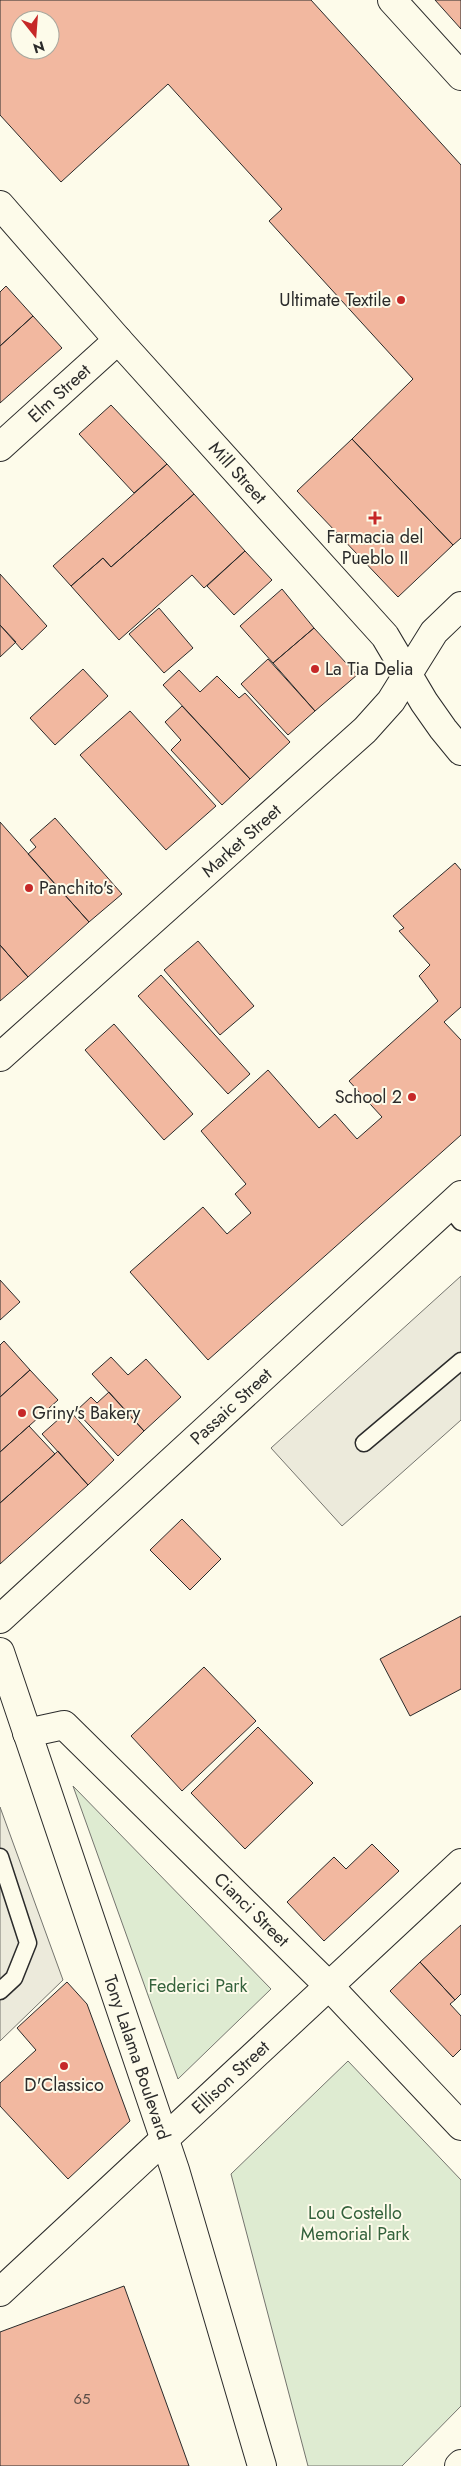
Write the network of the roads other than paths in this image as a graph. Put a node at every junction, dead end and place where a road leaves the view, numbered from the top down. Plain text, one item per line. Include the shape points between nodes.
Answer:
1 (392, 0) edge
2 (461, 76) edge
3 (0, 205) edge
4 (118, 340) junction
5 (0, 447) edge
6 (461, 606) edge
7 (408, 674) junction
8 (461, 751) edge
9 (0, 1057) edge
10 (457, 1208) edge
11 (461, 1361) edge
12 (364, 1443) dead end
13 (0, 1620) edge
14 (0, 1652) edge
15 (27, 1733) junction
16 (0, 1857) edge
17 (461, 1863) edge
18 (329, 1986) junction
19 (0, 1991) edge
20 (461, 2126) edge
21 (165, 2141) junction
22 (0, 2292) edge
23 (262, 2466) edge

1 - 2 street
3 - 4 street, Mill Street
4 - 5 street, Elm Street
4 - 7 street, Mill Street via 385,636
6 - 7 street, Market Street via 434,632
7 - 8 street, Mill Street via 443,730
7 - 9 street, Market Street via 391,701 365,730
10 - 13 street, Passaic Street
11 - 12 lane
14 - 15 street, Tony Lalama Boulevard
15 - 18 street, Cianci Street via 64,1725
15 - 21 street, Tony Lalama Boulevard
16 - 19 lane via 28,1943 14,1978
17 - 18 street, Ellison Street
18 - 20 street, Cianci Street
18 - 21 street, Ellison Street
21 - 22 street, Ellison Street
21 - 23 street, Tony Lalama Boulevard

